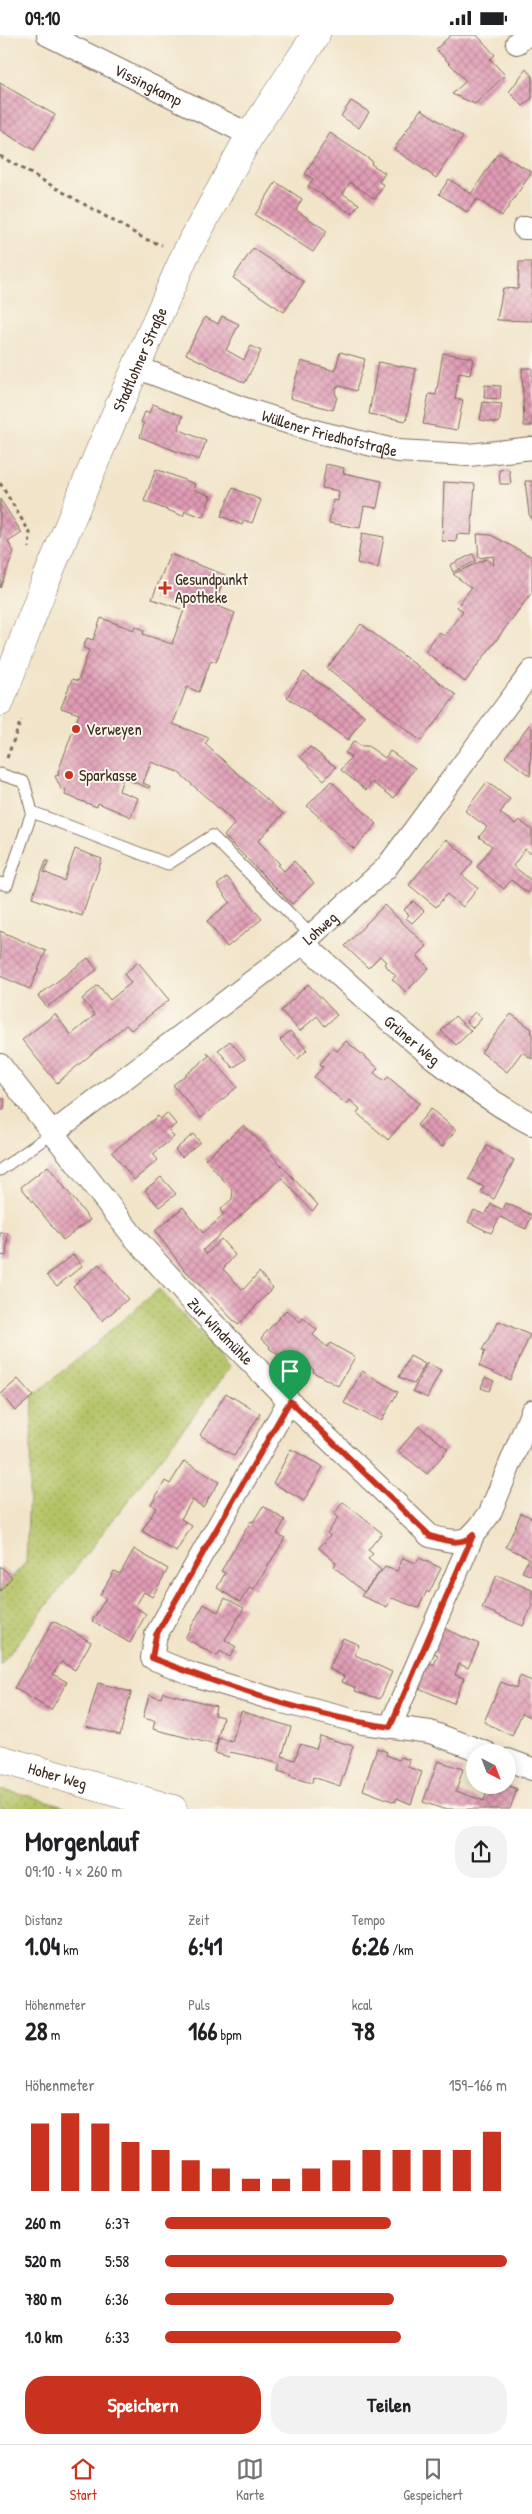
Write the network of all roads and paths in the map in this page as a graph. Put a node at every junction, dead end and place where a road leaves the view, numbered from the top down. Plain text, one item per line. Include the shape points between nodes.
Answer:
1 (48, 35) edge
2 (316, 35) edge
3 (250, 135) junction
4 (0, 156) edge
5 (165, 246) dead end
6 (136, 367) junction
7 (532, 448) edge
8 (0, 483) edge
9 (29, 551) dead end
10 (532, 671) edge
11 (525, 695) edge
12 (0, 702) edge
13 (0, 774) edge
14 (32, 812) junction
15 (0, 883) edge
16 (308, 940) junction
17 (0, 1065) edge
18 (532, 1124) edge
19 (54, 1132) junction
20 (0, 1170) edge
21 (290, 1401) junction
22 (531, 1417) edge
23 (473, 1535) junction
24 (390, 1727) junction
25 (466, 1745) edge
26 (0, 1759) edge
27 (516, 1763) edge
28 (532, 1769) edge
29 (173, 1809) edge

1 - 3 street, Vissingkamp
2 - 3 main road, Stadtlohner Straße
3 - 6 main road, Stadtlohner Straße via 185,255
4 - 5 path via 145,239
6 - 7 street, Wüllener Friedhofstraße via 242,408 318,432 398,451 469,455
6 - 12 main road, Stadtlohner Straße via 44,585
8 - 9 path via 30,533
10 - 11 street, Lohweg
11 - 16 street, Lohweg via 386,868
13 - 14 lane via 24,782
14 - 15 lane via 7,885
14 - 16 lane via 168,864 212,836
16 - 18 street, Grüner Weg via 436,1060 502,1108
16 - 19 street, Lohweg
17 - 19 street, Zur Windmühle
19 - 20 lane
19 - 21 street, Zur Windmühle via 133,1236 199,1309
21 - 23 street, Zur Windmühle via 430,1536 452,1542
21 - 24 street via 156,1635 152,1658 194,1675 279,1701
22 - 23 street via 490,1513
23 - 24 street
24 - 25 street via 430,1732
26 - 29 main road, Hoher Weg
27 - 28 street

